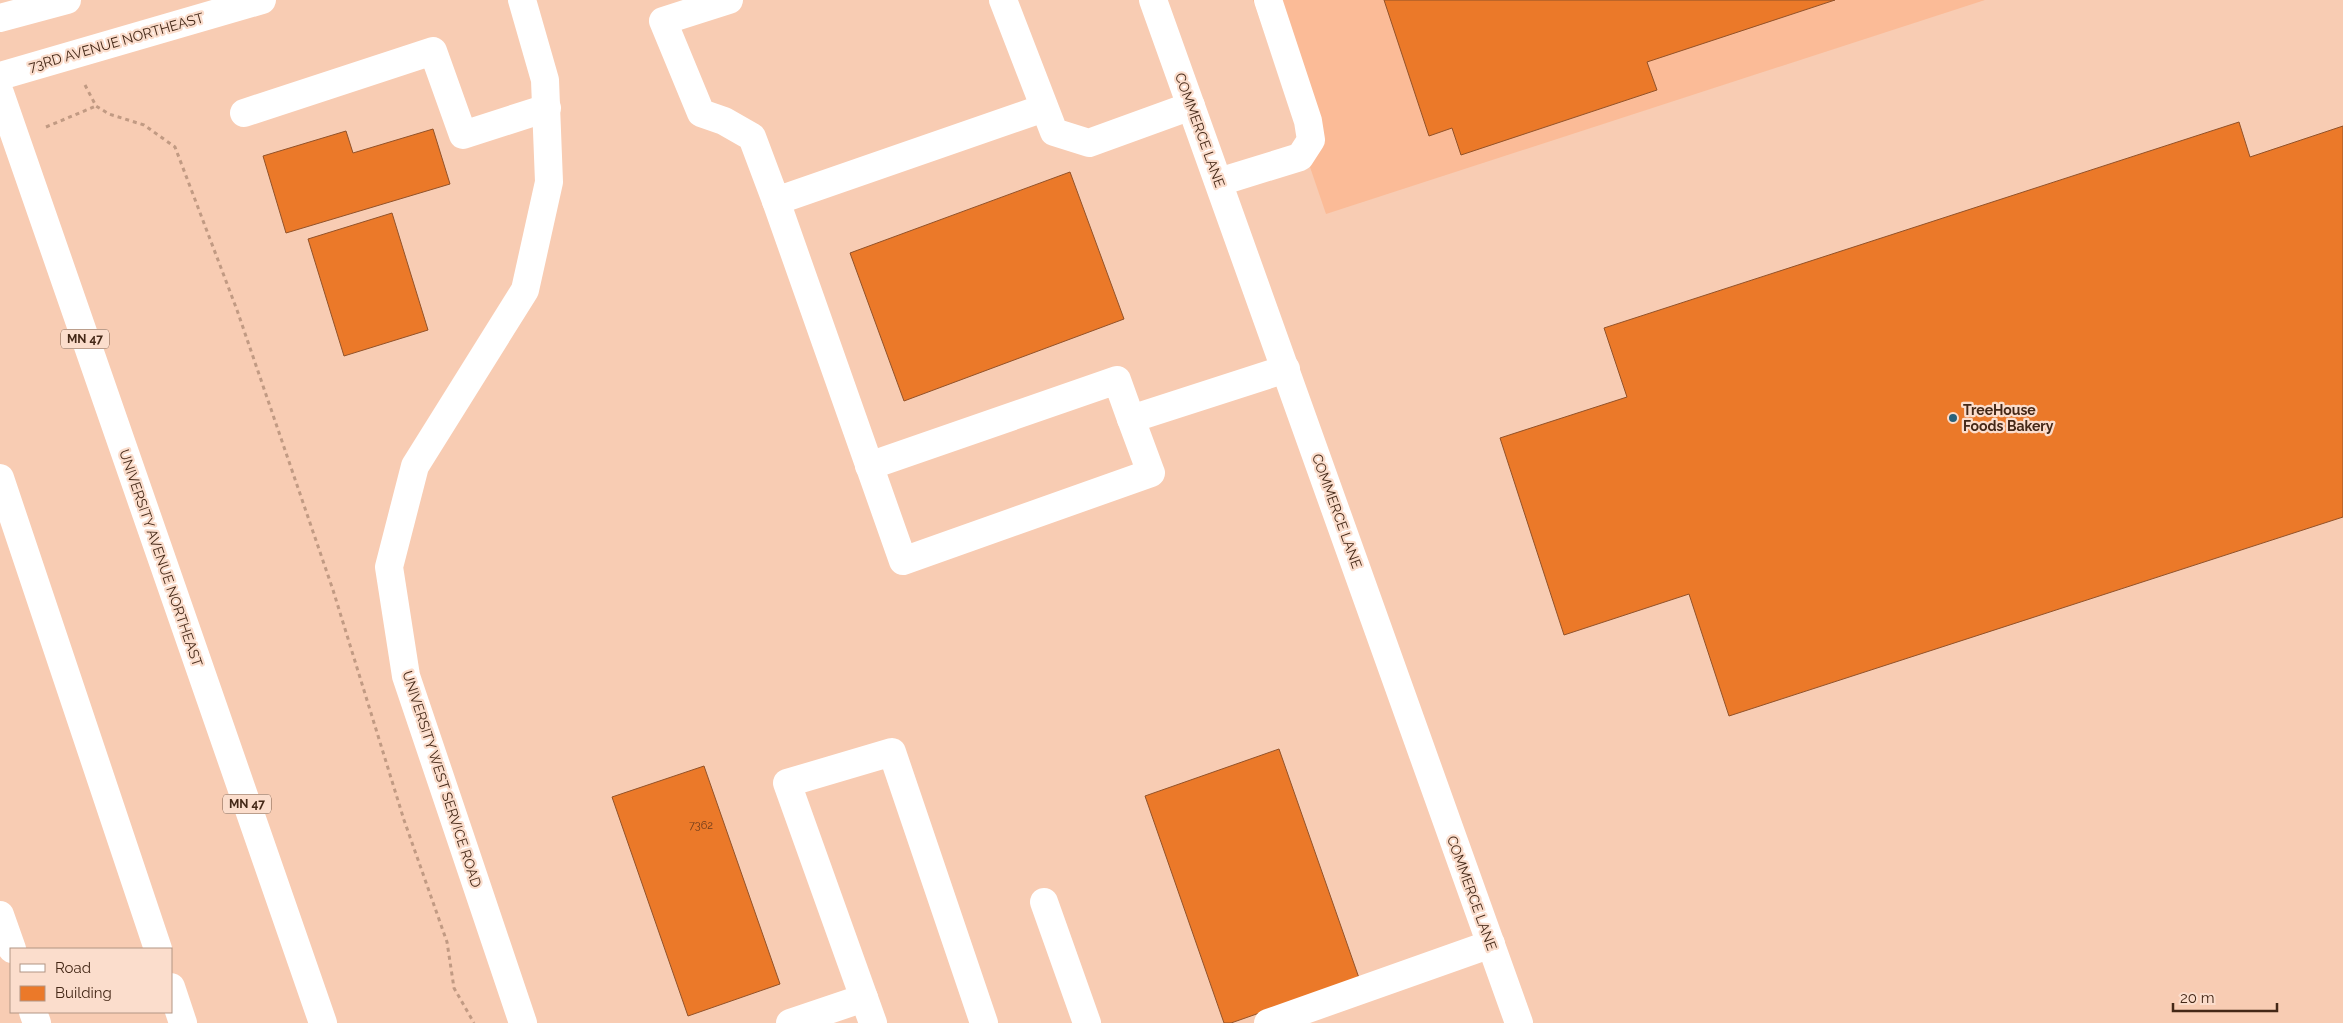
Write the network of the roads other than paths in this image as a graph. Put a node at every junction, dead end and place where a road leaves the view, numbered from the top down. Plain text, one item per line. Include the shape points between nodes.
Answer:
1 (67, 0) edge
2 (262, 0) edge
3 (522, 0) edge
4 (729, 0) edge
5 (1003, 0) edge
6 (1154, 0) edge
7 (1268, 0) edge
8 (0, 18) edge
9 (0, 76) edge
10 (0, 92) edge
11 (1191, 106) junction
12 (547, 108) junction
13 (1044, 108) junction
14 (244, 113) dead end
15 (1219, 182) junction
16 (776, 201) junction
17 (1286, 369) junction
18 (1131, 420) junction
19 (869, 466) junction
20 (0, 478) edge
21 (1044, 902) dead end
22 (0, 915) edge
23 (1491, 944) junction
24 (12, 948) edge
25 (158, 948) edge
26 (172, 991) edge
27 (864, 998) junction
28 (183, 1023) edge
29 (324, 1023) edge
30 (523, 1023) edge
31 (790, 1023) edge
32 (873, 1023) edge
33 (984, 1023) edge
34 (1087, 1023) edge
35 (1268, 1023) edge
36 (1519, 1023) edge

1 - 8 street
2 - 9 street, 73RD AVENUE NORTHEAST
3 - 12 street, UNIVERSITY WEST SERVICE ROAD via 545,80
4 - 16 street via 663,21 700,113 724,121 752,137
5 - 13 street
6 - 11 street, COMMERCE LANE
7 - 15 street via 1308,121 1311,140 1300,157
10 - 29 street, UNIVERSITY AVENUE NORTHEAST / MN 47
11 - 13 street via 1090,143 1054,132
11 - 15 street, COMMERCE LANE
12 - 14 street via 462,135 433,51
12 - 30 street, UNIVERSITY WEST SERVICE ROAD via 549,182 524,290 415,466 389,567 406,676
13 - 16 street
15 - 17 street, COMMERCE LANE
16 - 19 street
17 - 18 street
17 - 23 street, COMMERCE LANE
18 - 19 street via 1117,380
18 - 19 street via 1150,473 903,561
20 - 25 street
21 - 34 street
22 - 24 street
23 - 35 street
23 - 36 street, COMMERCE LANE
26 - 28 street
27 - 31 street
27 - 32 street
27 - 33 street via 786,783 892,752

